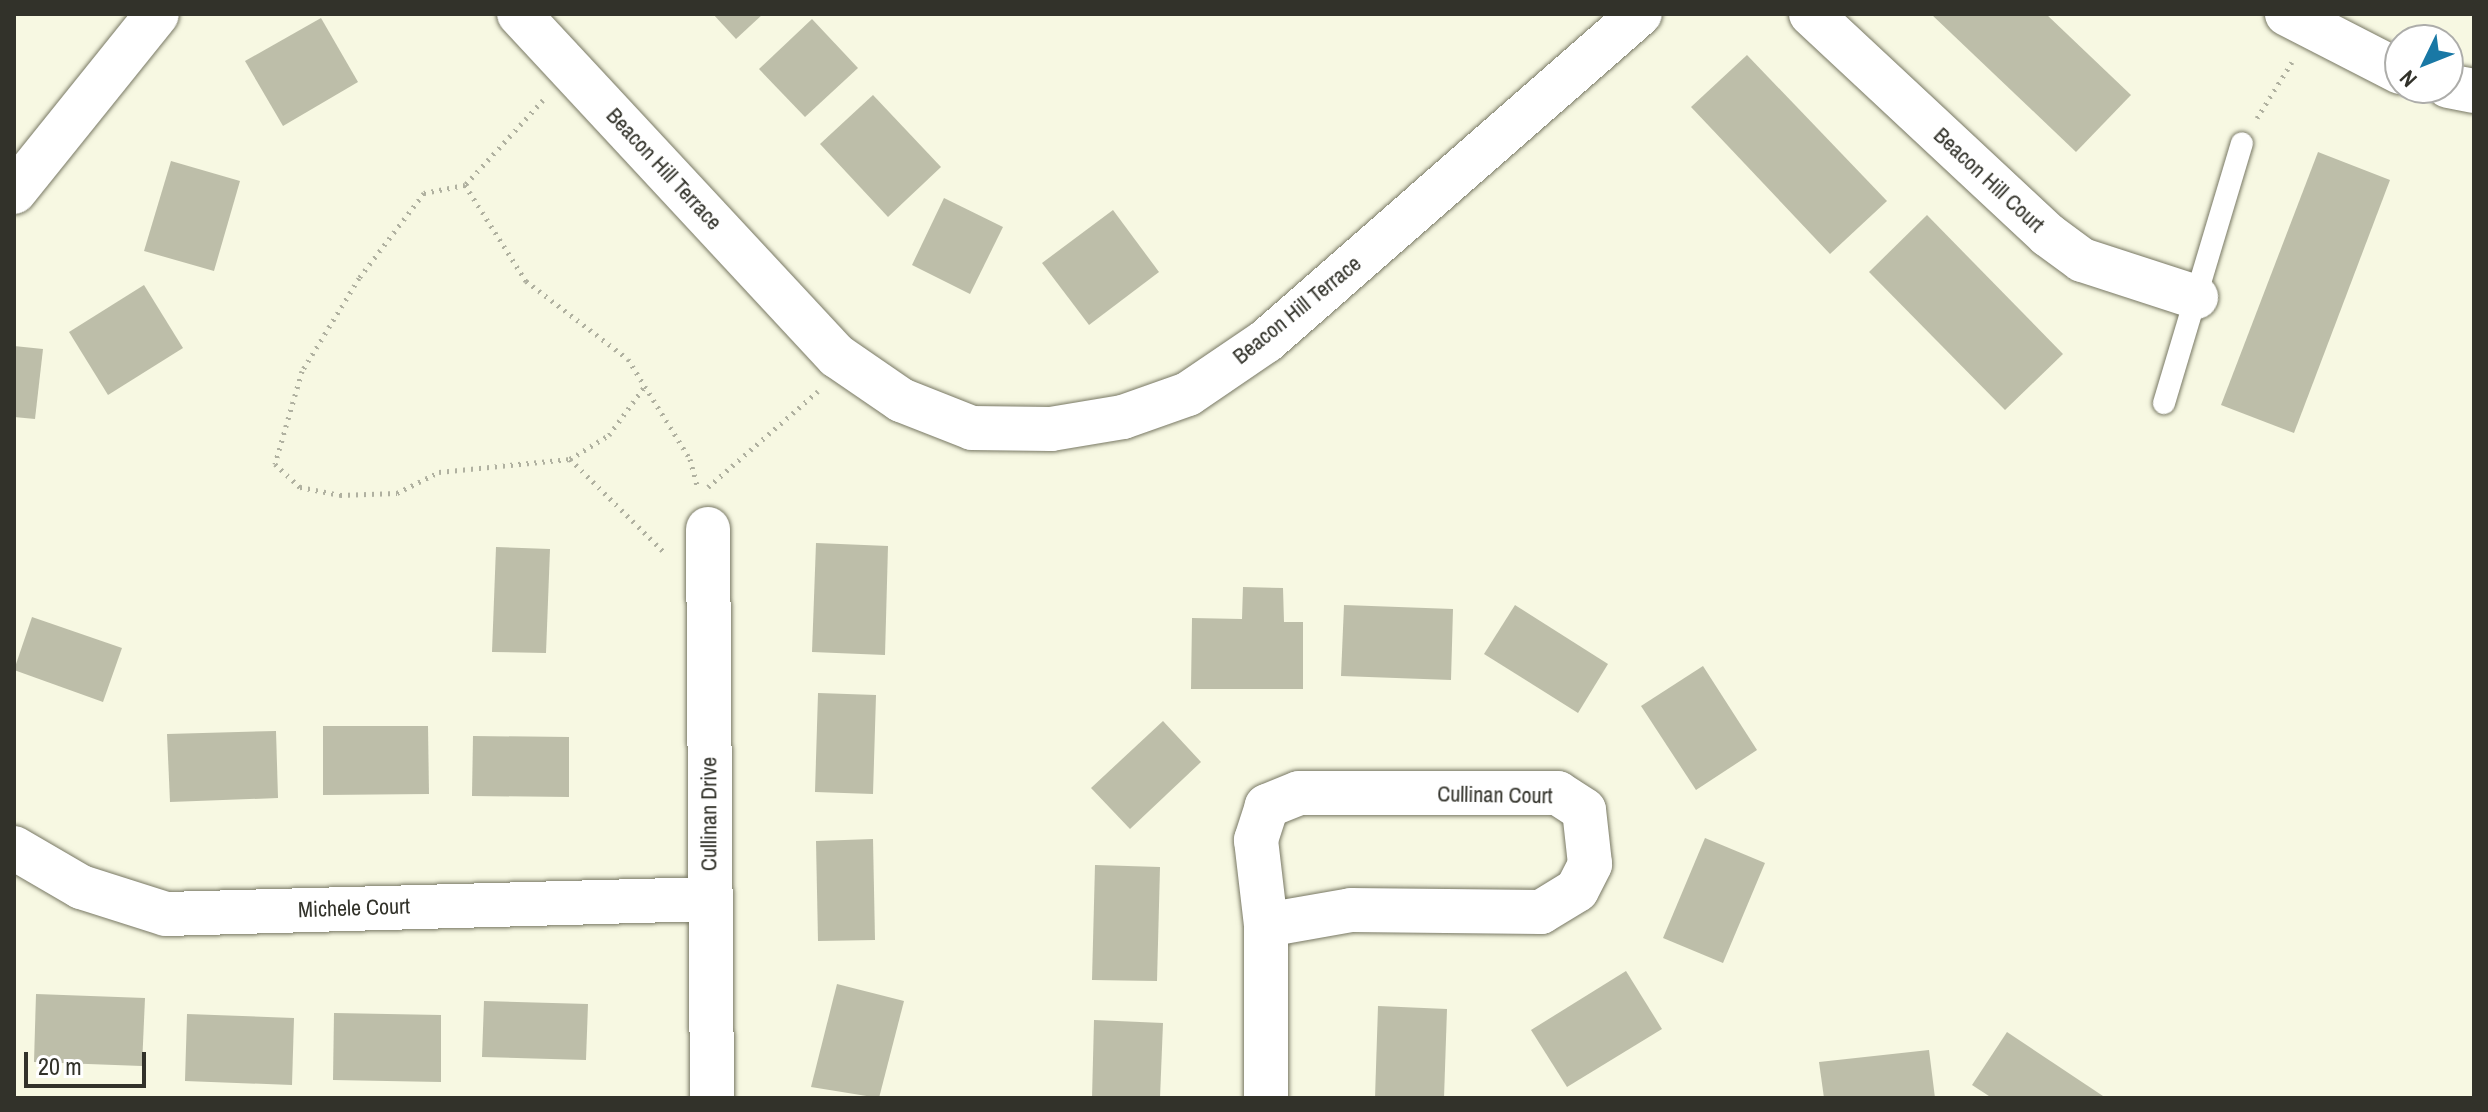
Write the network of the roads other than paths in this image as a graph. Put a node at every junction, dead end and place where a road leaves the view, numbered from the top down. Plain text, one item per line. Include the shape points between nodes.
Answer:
1 (157, 14) edge
2 (519, 14) edge
3 (1640, 14) edge
4 (1811, 14) edge
5 (2299, 22) edge
6 (2384, 64) edge
7 (2242, 143) road end
8 (14, 192) edge
9 (2196, 297) junction
10 (2164, 403) dead end
11 (708, 529) dead end
12 (14, 848) edge
13 (709, 899) junction
14 (1266, 925) junction
15 (712, 1098) edge
16 (1266, 1098) edge

1 - 8 street
2 - 3 street, Beacon Hill Terrace via 849,364 901,400 972,428 1051,429 1123,417 1188,394 1266,341
4 - 9 street, Beacon Hill Court via 2048,235 2082,260
5 - 6 street
7 - 9 lane
9 - 10 lane
11 - 13 street, Cullinan Drive
12 - 13 street, Michele Court via 81,887 166,914
13 - 15 street, Cullinan Drive
14 - 14 street, Cullinan Court via 1351,910 1541,912 1577,890 1590,864 1584,810 1558,793 1299,793 1267,806 1256,840
14 - 16 street, Cullinan Court

